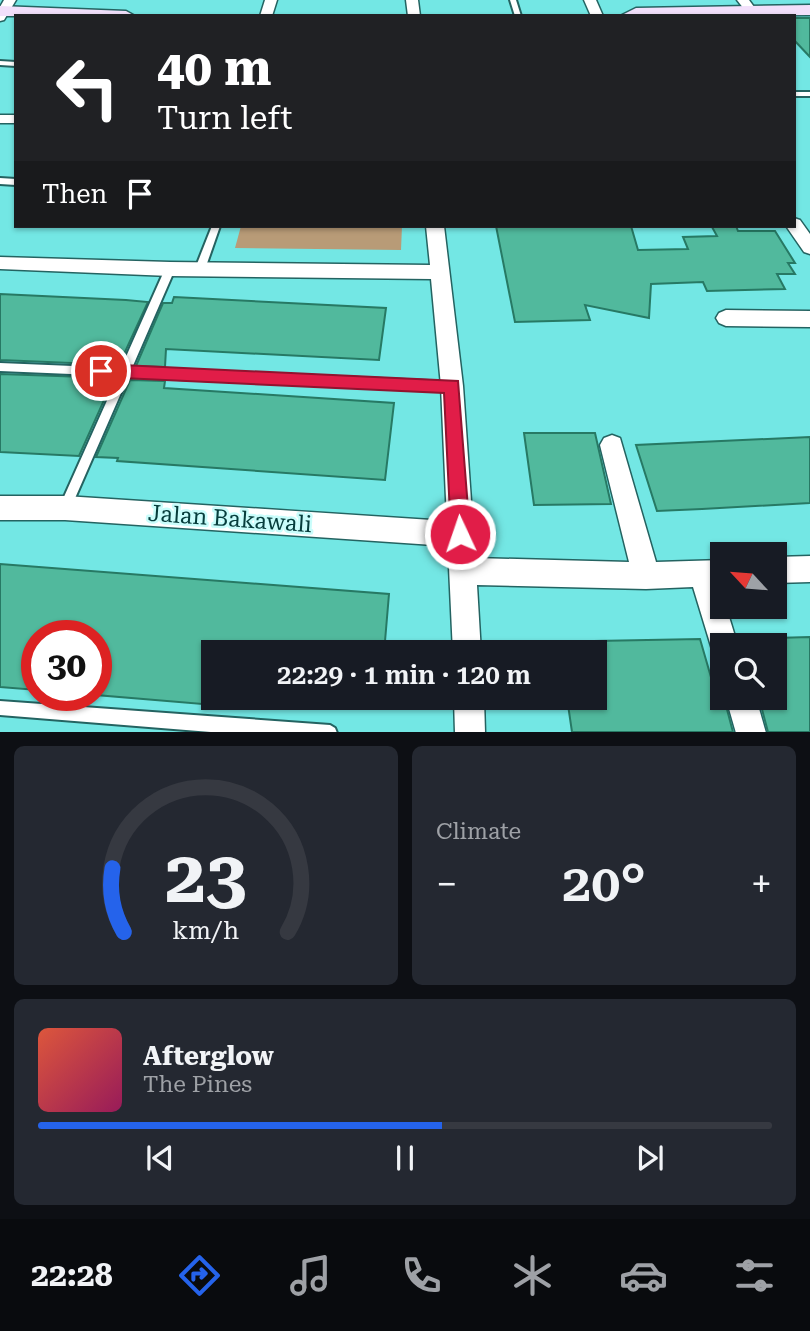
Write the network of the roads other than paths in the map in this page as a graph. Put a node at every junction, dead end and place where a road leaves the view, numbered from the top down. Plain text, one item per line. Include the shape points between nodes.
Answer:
1 (747, 5) edge
2 (3, 10) edge
3 (810, 10) edge
4 (85, 14) edge
5 (632, 14) edge
6 (666, 14) edge
7 (796, 226) edge
8 (215, 228) edge
9 (435, 228) edge
10 (810, 248) edge
11 (0, 263) edge
12 (170, 269) junction
13 (200, 269) junction
14 (439, 272) junction
15 (726, 318) dead end
16 (810, 319) edge
17 (0, 367) edge
18 (127, 372) junction
19 (452, 386) junction
20 (612, 445) dead end
21 (0, 508) edge
22 (65, 508) junction
23 (460, 534) junction
24 (810, 569) edge
25 (788, 570) edge
26 (463, 571) junction
27 (710, 573) edge
28 (646, 576) junction
29 (466, 640) edge
30 (0, 708) edge
31 (469, 710) edge
32 (744, 710) edge
33 (317, 732) edge
34 (470, 732) edge
35 (751, 732) edge

1 - 3 street
1 - 6 street
2 - 4 street
5 - 6 street
7 - 10 street
8 - 13 lane
9 - 14 street
11 - 12 street
12 - 13 street
12 - 18 lane
13 - 14 street
14 - 19 street
15 - 16 street
17 - 18 lane
18 - 19 lane
18 - 22 lane
19 - 23 street
20 - 28 street
21 - 22 street, Jalan Bakawali
22 - 23 street, Jalan Bakawali
23 - 26 street
24 - 25 street
26 - 28 street
26 - 29 street
27 - 28 street
30 - 33 lane
31 - 34 street
32 - 35 street

